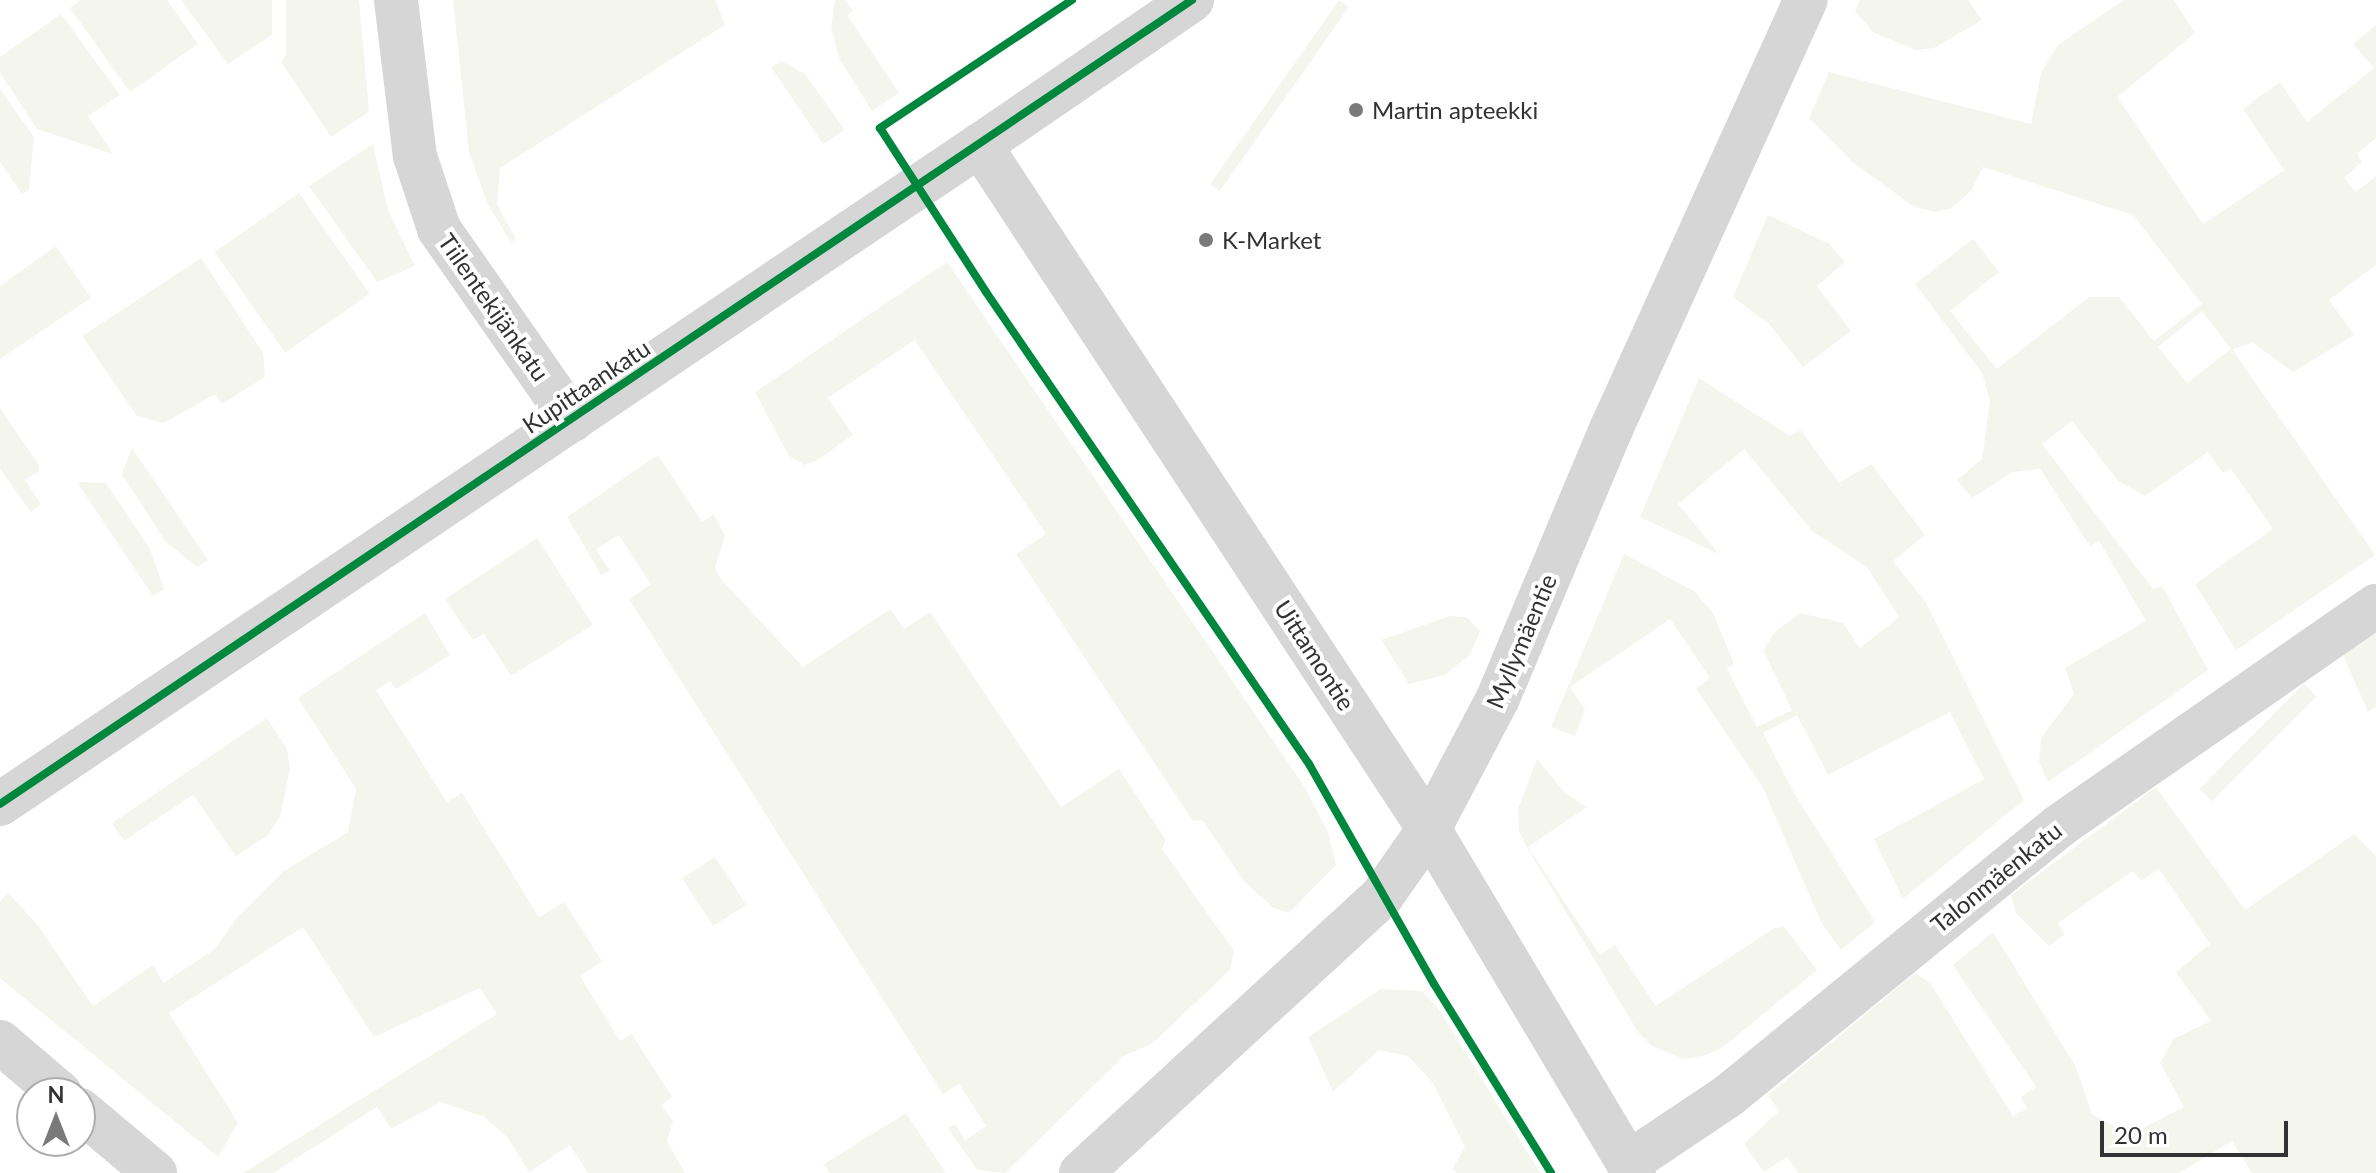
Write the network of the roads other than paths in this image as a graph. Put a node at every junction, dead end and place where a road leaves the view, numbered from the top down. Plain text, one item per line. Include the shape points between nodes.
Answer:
1 (396, 0) edge
2 (1192, 0) edge
3 (1806, 0) edge
4 (980, 145) junction
5 (572, 420) junction
6 (2376, 606) edge
7 (0, 804) edge
8 (1429, 829) junction
9 (0, 1042) edge
10 (41, 1077) edge
11 (96, 1123) edge
12 (1631, 1168) edge
13 (155, 1173) edge
14 (1081, 1173) edge

1 - 5 street, Tiilentekijänkatu via 415,156 439,229
2 - 4 street, Kupittaankatu
3 - 8 street, Myllymäentie via 1612,427 1498,698
4 - 5 street, Kupittaankatu
4 - 8 street, Uittamontie
5 - 7 street, Kupittaankatu
6 - 12 street, Talonmäenkatu via 2059,826 1728,1096
8 - 12 street, Uittamontie
8 - 14 street, Myllymäentie via 1382,896
9 - 10 street
11 - 13 street

